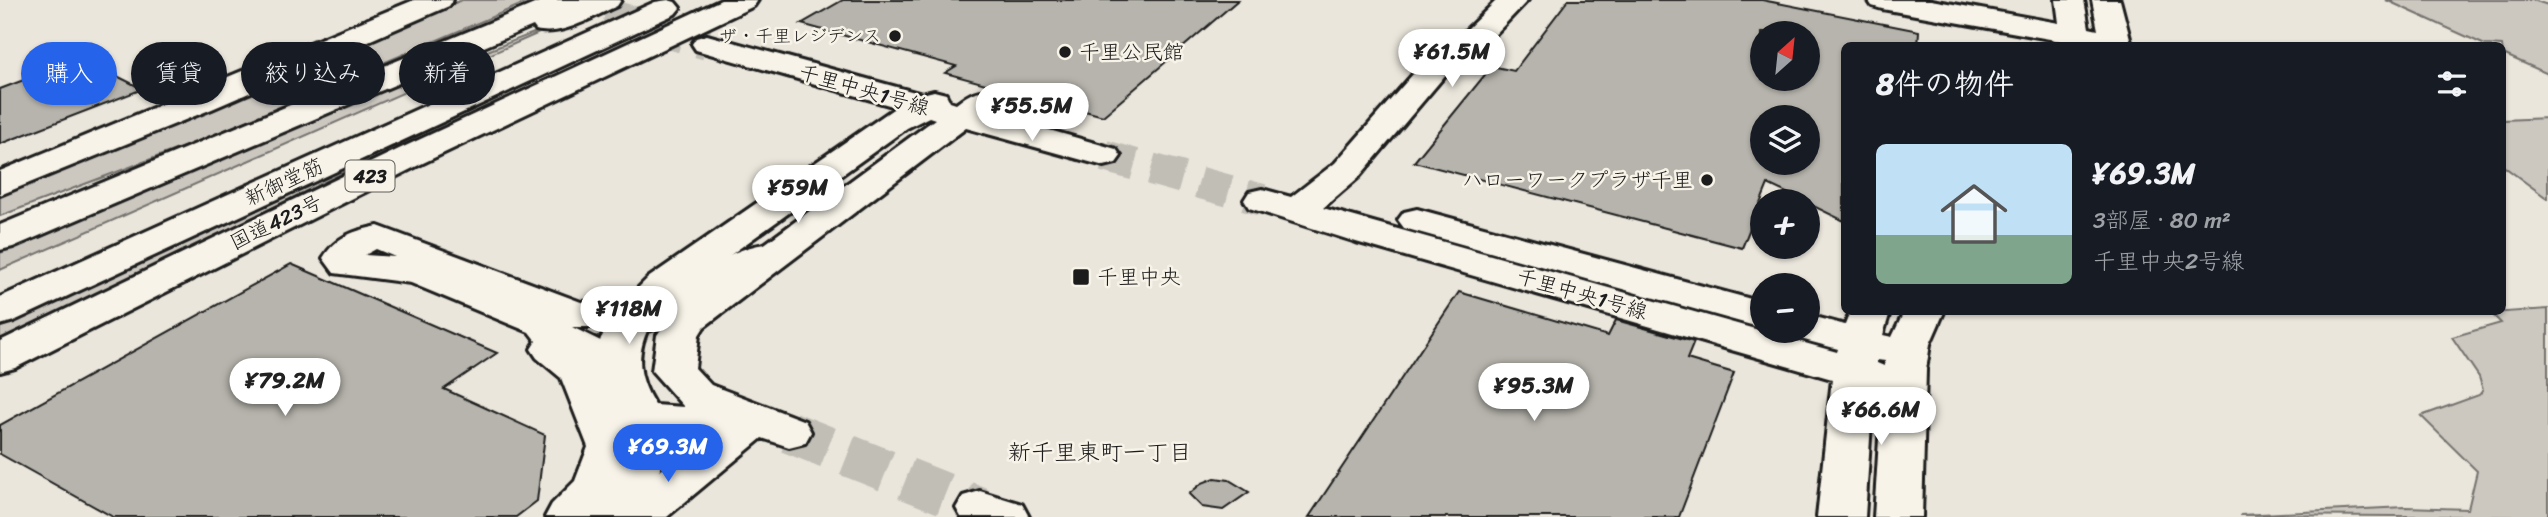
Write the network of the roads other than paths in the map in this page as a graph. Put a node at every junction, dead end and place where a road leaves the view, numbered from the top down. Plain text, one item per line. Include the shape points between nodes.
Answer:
1 (439, 0) edge
2 (569, 0) edge
3 (607, 0) edge
4 (642, 0) edge
5 (683, 0) edge
6 (709, 0) edge
7 (1489, 0) edge
8 (1514, 0) edge
9 (1882, 0) edge
10 (2070, 0) edge
11 (2106, 0) edge
12 (728, 24) edge
13 (2077, 41) edge
14 (2116, 42) edge
15 (1453, 47) junction
16 (967, 102) junction
17 (919, 106) junction
18 (224, 146) junction
19 (1112, 149) tunnel mouth
20 (411, 156) junction
21 (0, 184) edge
22 (1288, 198) junction
23 (0, 239) edge
24 (777, 251) junction
25 (378, 268) junction
26 (0, 284) edge
27 (0, 312) edge
28 (1750, 312) edge
29 (637, 313) junction
30 (1923, 315) edge
31 (543, 323) junction
32 (1820, 331) edge
33 (1861, 341) edge
34 (0, 358) edge
35 (1905, 370) junction
36 (633, 405) junction
37 (772, 426) junction
38 (569, 517) edge
39 (600, 517) edge
40 (635, 517) edge
41 (1840, 517) edge
42 (1898, 517) edge

1 - 21 main road
2 - 18 main road
3 - 18 main road
4 - 26 main road, 新御堂筋 / 423
5 - 27 main road, 新御堂筋 / 423
6 - 20 main road via 441,135
7 - 15 main road via 1452,32
8 - 15 main road via 1475,37
9 - 13 main road
10 - 13 main road
11 - 14 main road
12 - 16 main road, 千里中央1号線
12 - 17 main road, 千里中央1号線
12 - 20 main road, 国道423号 / 423
15 - 22 main road via 1347,170
16 - 17 main road, 千里中央1号線
16 - 19 main road, 千里中央1号線
16 - 24 main road
17 - 29 main road via 662,286
18 - 23 main road
20 - 34 main road, 国道423号 / 423
22 - 28 main road, 千里中央1号線
22 - 33 main road, 千里中央1号線 via 1369,234
24 - 29 main road via 723,274 673,307
24 - 37 main road via 690,318 678,335 673,371 696,395
25 - 29 main road via 348,265 342,258 363,240 378,237 576,314
25 - 31 main road via 425,275
25 - 38 main road via 415,290 552,348 580,372 611,447 595,489
29 - 31 main road via 599,326
29 - 36 main road via 617,356
30 - 35 main road
31 - 36 main road via 548,331 599,356
32 - 33 main road, 千里中央1号線
33 - 35 main road, 千里中央1号線
33 - 41 main road
35 - 42 main road
36 - 37 main road via 687,422
36 - 39 main road via 642,457 634,480
37 - 40 main road

